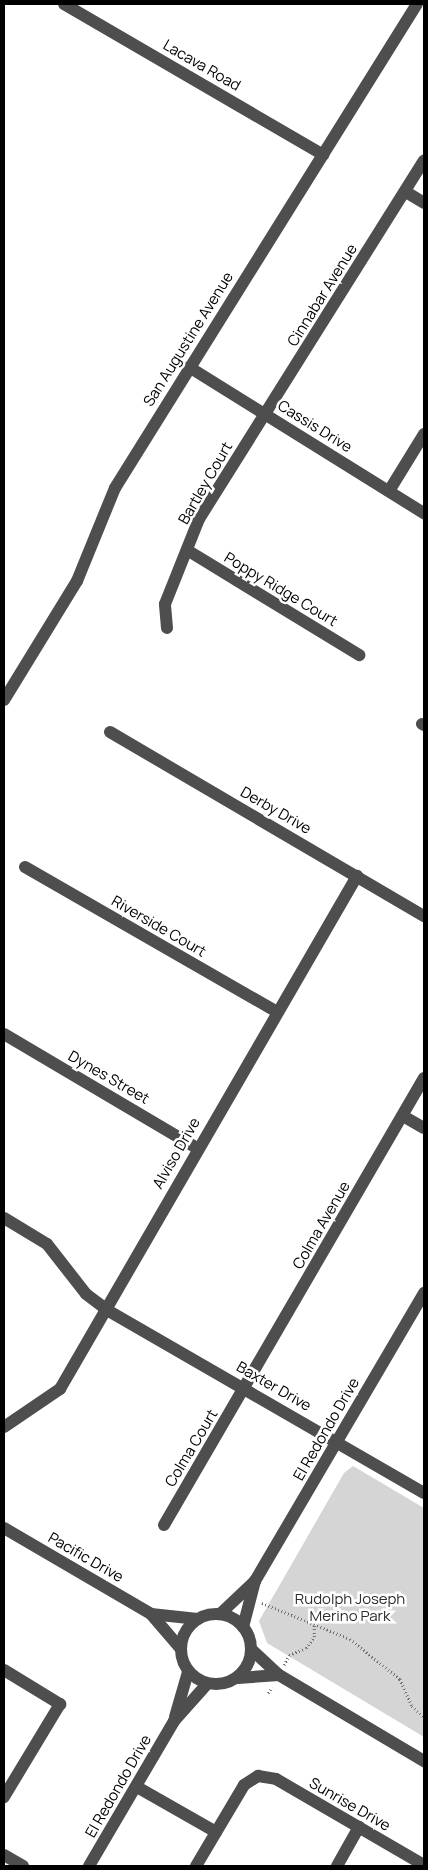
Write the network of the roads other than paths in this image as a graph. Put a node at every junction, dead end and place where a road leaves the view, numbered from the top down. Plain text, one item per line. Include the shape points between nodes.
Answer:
1 (64, 4) edge
2 (417, 4) edge
3 (323, 155) junction
4 (424, 161) edge
5 (406, 192) junction
6 (424, 203) edge
7 (189, 367) junction
8 (265, 415) junction
9 (424, 434) edge
10 (389, 491) junction
11 (424, 512) edge
12 (186, 550) junction
13 (167, 628) dead end
14 (359, 655) dead end
15 (4, 700) edge
16 (110, 732) dead end
17 (25, 867) dead end
18 (356, 876) junction
19 (424, 916) edge
20 (277, 1012) junction
21 (4, 1034) edge
22 (424, 1078) edge
23 (403, 1116) junction
24 (424, 1128) edge
25 (197, 1148) junction
26 (4, 1218) edge
27 (424, 1293) edge
28 (107, 1310) junction
29 (246, 1389) junction
30 (4, 1427) edge
31 (338, 1442) junction
32 (424, 1493) edge
33 (164, 1525) dead end
34 (4, 1528) edge
35 (255, 1581) junction
36 (151, 1614) junction
37 (220, 1614) junction
38 (198, 1619) junction
39 (243, 1627) junction
40 (180, 1648) junction
41 (252, 1650) junction
42 (4, 1670) edge
43 (188, 1672) junction
44 (279, 1675) junction
45 (238, 1678) junction
46 (208, 1684) junction
47 (174, 1721) junction
48 (424, 1760) edge
49 (137, 1787) junction
50 (4, 1797) edge
51 (359, 1827) junction
52 (216, 1832) junction
53 (4, 1855) edge
54 (23, 1866) edge
55 (89, 1866) edge
56 (196, 1866) edge
57 (337, 1866) edge
58 (424, 1866) edge

1 - 3 street, Lacava Road
2 - 3 street, San Augustine Avenue
3 - 7 street, San Augustine Avenue
4 - 5 street, Cinnabar Avenue
5 - 6 street
5 - 8 street, Cinnabar Avenue
7 - 8 street, Cassis Drive
7 - 15 street, San Augustine Avenue via 115,488 77,581
8 - 10 street, Cassis Drive
8 - 12 street, Bartley Court via 199,519
9 - 10 street
10 - 11 street, Cassis Drive
12 - 13 street, Bartley Court via 165,604
12 - 14 street, Poppy Ridge Court
16 - 18 street, Derby Drive
17 - 20 street, Riverside Court
18 - 19 street, Derby Drive
18 - 20 street, Alviso Drive
20 - 25 street, Alviso Drive
21 - 25 street, Dynes Street
22 - 23 street, Colma Avenue
23 - 24 street
23 - 29 street, Colma Avenue
25 - 28 street, Alviso Drive
26 - 28 street, Baxter Drive via 48,1244 86,1294
27 - 31 street, El Redondo Drive
28 - 29 street, Baxter Drive
28 - 30 street, Alviso Drive via 60,1389
29 - 31 street, Baxter Drive
29 - 33 street, Colma Court
31 - 32 street, Baxter Drive
31 - 35 street, El Redondo Drive
34 - 36 street, Pacific Drive
35 - 37 street, El Redondo Drive
35 - 39 street, El Redondo Drive
36 - 38 street, Pacific Drive
36 - 40 street, Pacific Drive
37 - 38 street
37 - 39 street
38 - 40 street via 188,1627
39 - 41 street
40 - 43 street
41 - 44 street
41 - 45 street
42 - 50 street via 60,1704
43 - 46 street
43 - 47 street, El Redondo Drive
44 - 45 street
44 - 48 street
45 - 46 street
46 - 47 street, El Redondo Drive
47 - 49 street, El Redondo Drive
49 - 52 street
49 - 55 street, El Redondo Drive
51 - 52 street, Sunrise Drive via 276,1779 258,1776 244,1785
51 - 57 street
51 - 58 street, Sunrise Drive
52 - 56 street
53 - 54 street

